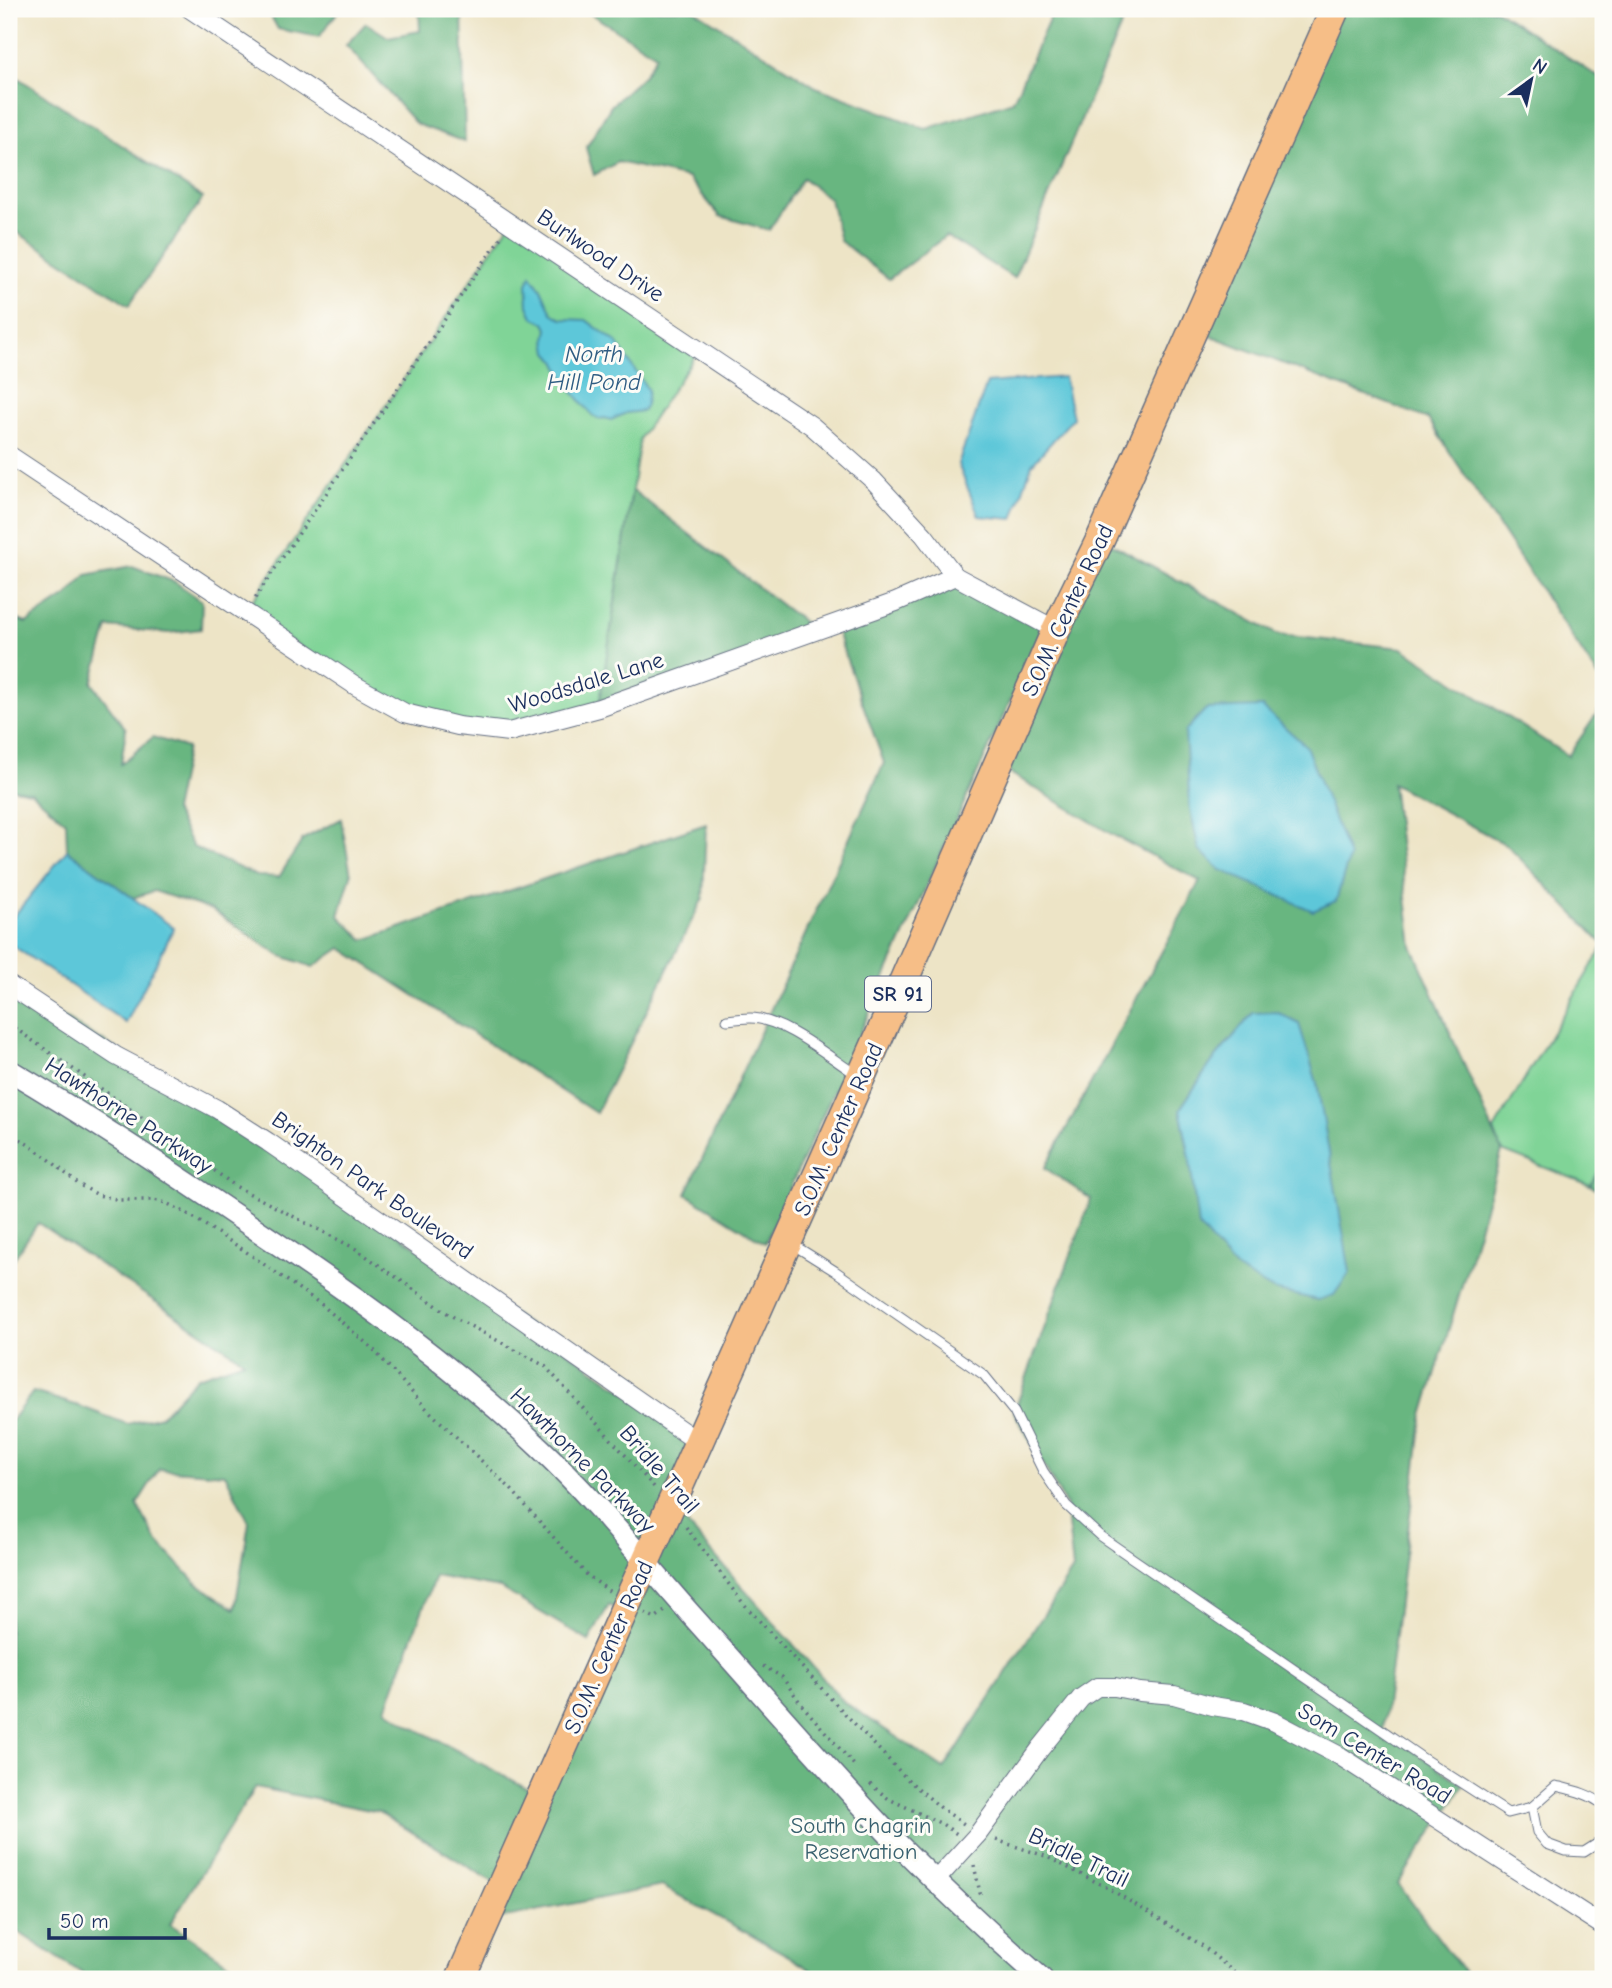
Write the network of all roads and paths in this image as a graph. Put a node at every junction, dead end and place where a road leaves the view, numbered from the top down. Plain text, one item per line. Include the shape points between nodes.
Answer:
1 (190, 9) edge
2 (1335, 9) edge
3 (510, 223) junction
4 (9, 455) edge
5 (955, 576) junction
6 (245, 612) junction
7 (1056, 630) junction
8 (9, 985) edge
9 (727, 1020) dead end
10 (9, 1024) edge
11 (9, 1070) edge
12 (861, 1078) junction
13 (9, 1131) edge
14 (788, 1241) junction
15 (698, 1442) junction
16 (670, 1506) junction
17 (646, 1562) junction
18 (612, 1592) dead end
19 (643, 1612) dead end
20 (665, 1612) dead end
21 (760, 1664) dead end
22 (855, 1766) dead end
23 (870, 1783) dead end
24 (1603, 1805) edge
25 (1532, 1807) junction
26 (972, 1840) junction
27 (1603, 1840) edge
28 (935, 1881) junction
29 (986, 1902) dead end
30 (1603, 1926) edge
31 (460, 1979) edge
32 (1042, 1979) edge
33 (1242, 1979) edge

1 - 3 street, Burlwood Drive
2 - 7 main road, S.O.M. Center Road / SR 91 via 1095,552
3 - 5 street, Burlwood Drive via 812,426 882,490
3 - 6 path
4 - 6 street, Woodsdale Lane
5 - 6 street, Woodsdale Lane via 896,602 599,708 509,732 405,713
5 - 7 street
7 - 12 main road, S.O.M. Center Road / SR 91
8 - 15 street, Brighton Park Boulevard via 116,1056 217,1109 268,1142
9 - 12 lane via 770,1022
10 - 16 path, Bridle Trail via 235,1186 356,1249 450,1315 545,1366
11 - 17 street, Hawthorne Parkway via 215,1201 448,1367 543,1450
12 - 14 main road, S.O.M. Center Road / SR 91
13 - 18 path via 98,1195 154,1200 188,1214 322,1305 373,1349 427,1409 494,1471 586,1574
14 - 15 main road, S.O.M. Center Road / SR 91
14 - 25 lane via 984,1375 1014,1412 1066,1506 1100,1536 1508,1813
15 - 16 main road, S.O.M. Center Road / SR 91
16 - 17 main road, S.O.M. Center Road / SR 91
16 - 26 path, Bridle Trail via 743,1604 906,1778
17 - 28 street, Hawthorne Parkway via 836,1777
17 - 31 main road, S.O.M. Center Road / SR 91
19 - 20 path via 655,1618
21 - 22 path via 782,1677
23 - 26 path via 901,1806 948,1827 963,1840
24 - 25 lane via 1556,1786
25 - 27 lane via 1537,1832 1547,1844 1584,1852
26 - 28 street, Som Center Road
26 - 29 path via 980,1893
26 - 30 street, Som Center Road via 1081,1698 1097,1687 1174,1695 1244,1711 1300,1734
26 - 33 path, Bridle Trail via 1045,1856 1108,1888 1203,1946
28 - 32 street, Hawthorne Parkway

